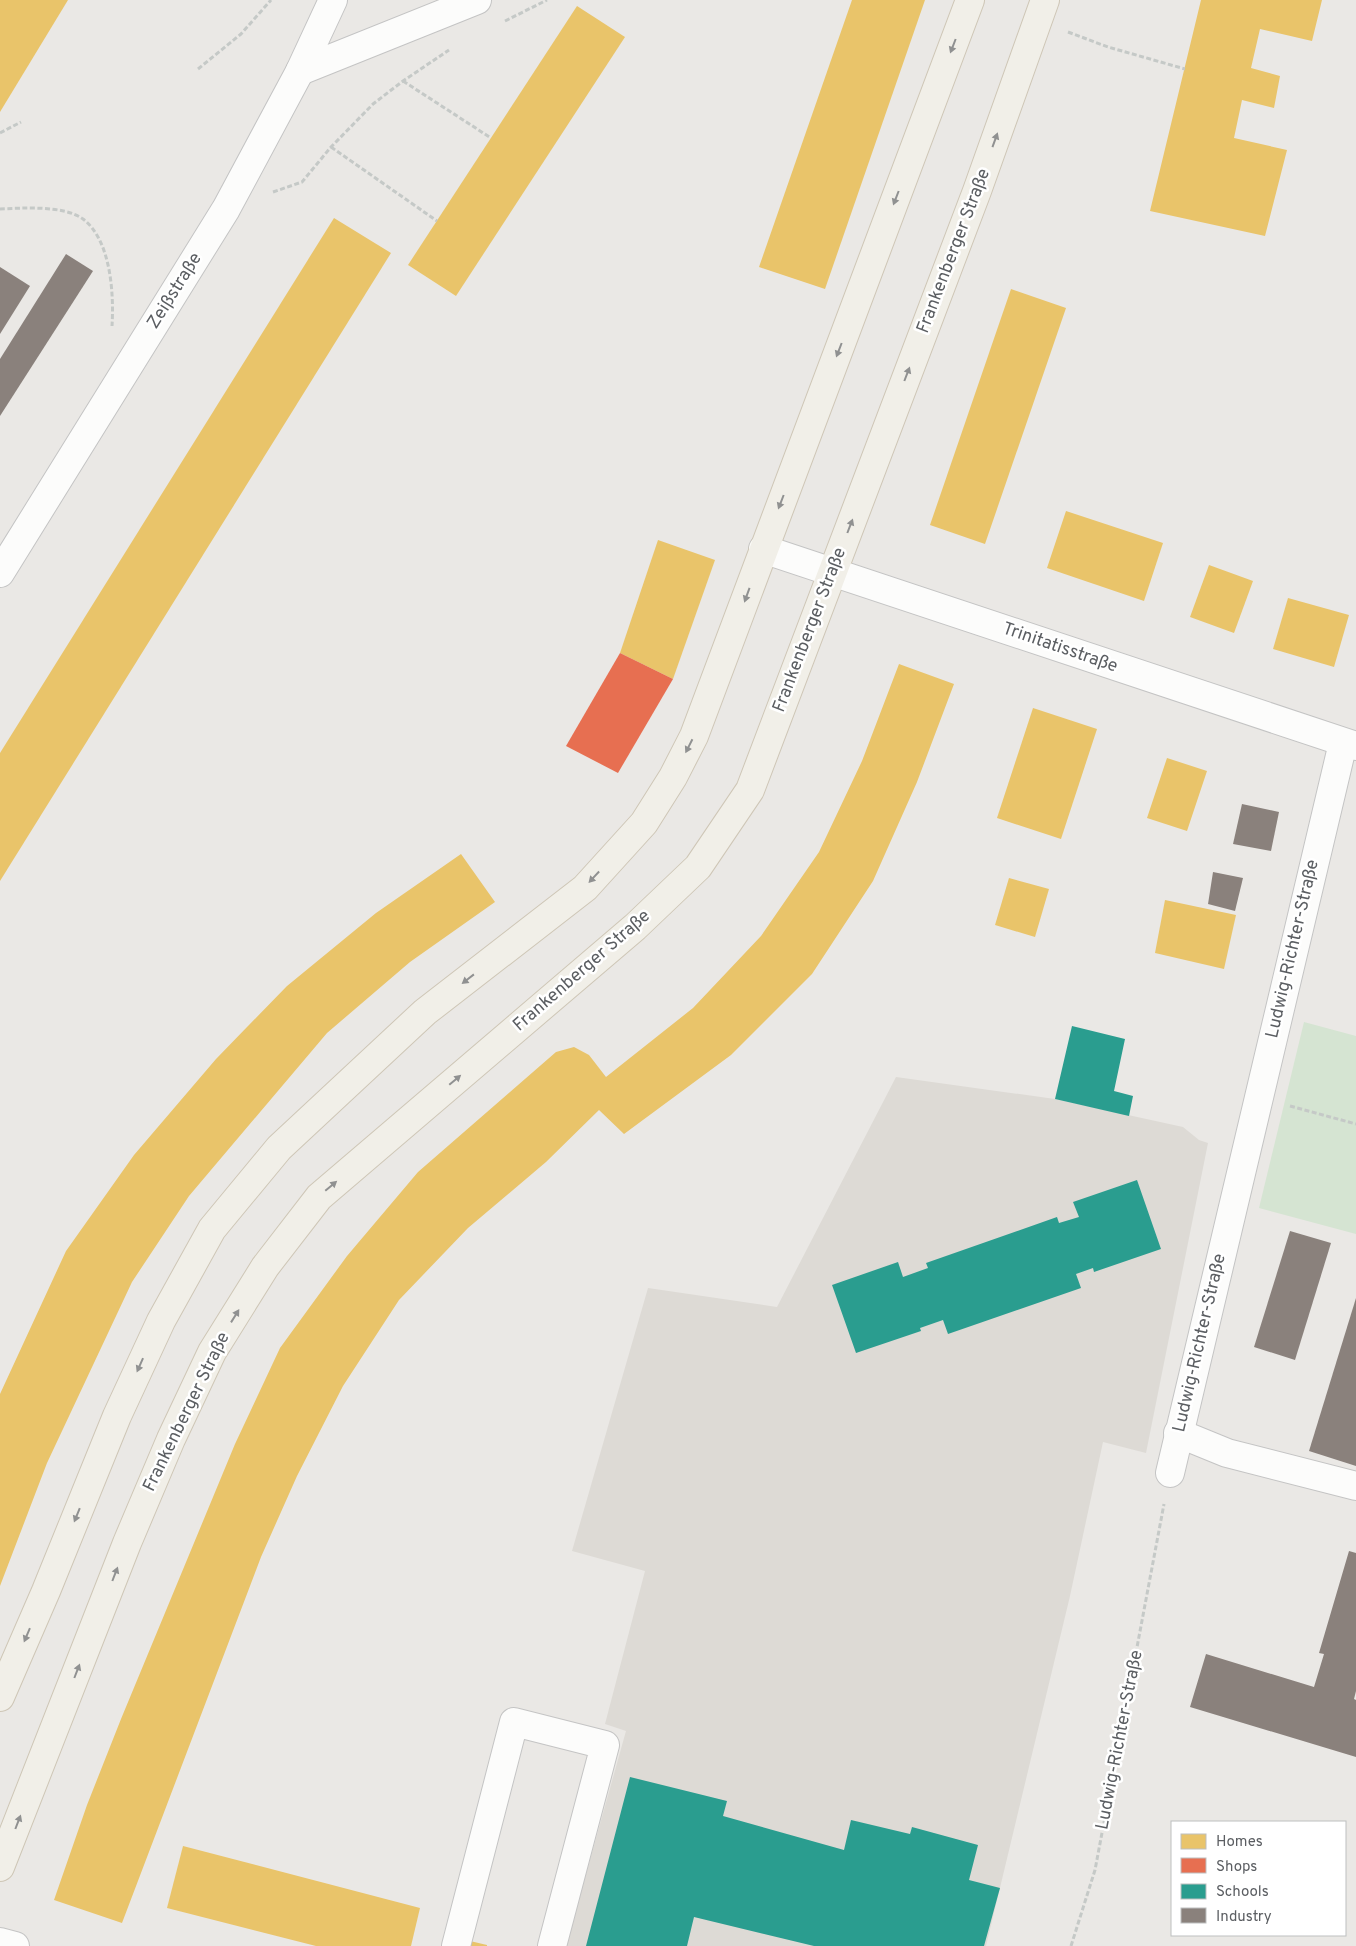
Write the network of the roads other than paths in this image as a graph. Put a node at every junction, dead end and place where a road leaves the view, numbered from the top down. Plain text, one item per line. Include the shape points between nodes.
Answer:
1 (333, 0) edge
2 (476, 0) edge
3 (970, 0) edge
4 (1045, 0) edge
5 (300, 71) junction
6 (764, 549) junction
7 (832, 572) junction
8 (0, 573) edge
9 (1349, 744) edge
10 (1178, 1433) junction
11 (1170, 1473) road end
12 (1356, 1486) edge
13 (0, 1697) edge
14 (0, 1867) edge
15 (0, 1942) edge
16 (15, 1946) edge
17 (456, 1946) edge
18 (552, 1946) edge

1 - 5 street, Zeißstraße
2 - 5 street
3 -> 6 main road
7 -> 4 main road, Frankenberger Straße via 977,191
5 - 8 street, Zeißstraße via 226,209
6 - 7 street, Trinitatisstraße
6 -> 13 main road via 694,736 673,778 644,823 585,888 425,1012 279,1148 212,1229 160,1321
7 - 9 street, Trinitatisstraße
14 -> 7 main road, Frankenberger Straße via 126,1544 171,1439 212,1352 265,1267 319,1197 635,927 698,867 750,790
9 - 10 street, Ludwig-Richter-Straße via 1258,1096
10 - 11 street, Ludwig-Richter-Straße
10 - 12 street via 1227,1453
15 - 16 street
17 - 18 street via 514,1722 605,1745

